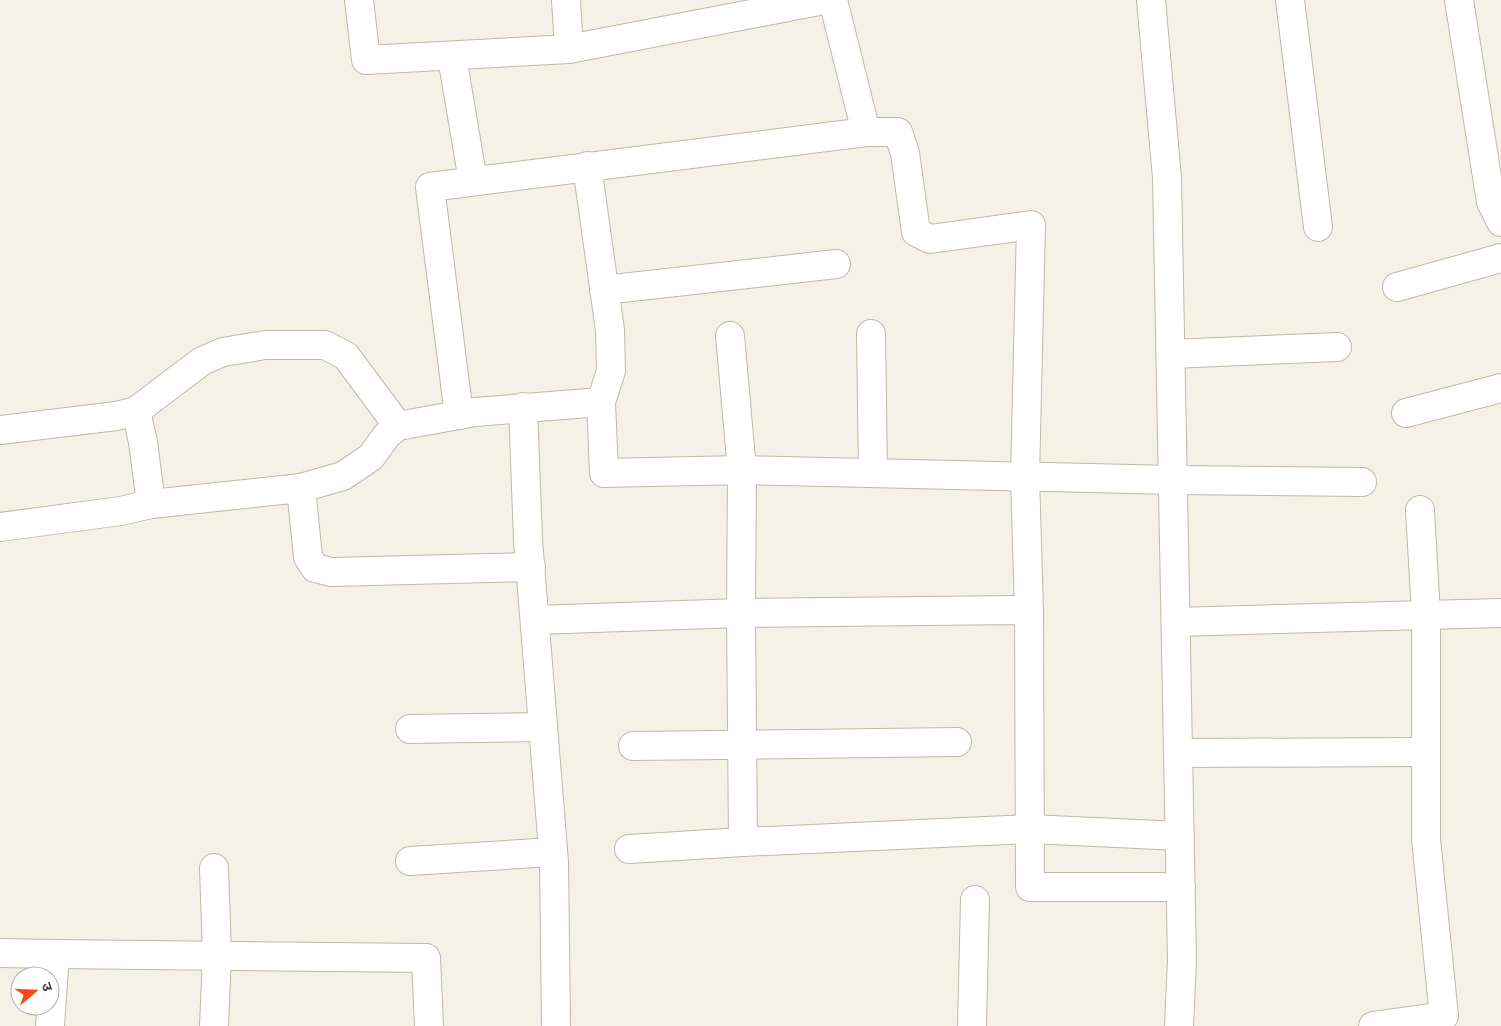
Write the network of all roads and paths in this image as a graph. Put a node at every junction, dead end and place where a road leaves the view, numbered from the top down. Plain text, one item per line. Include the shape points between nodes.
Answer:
1 (359, 0) edge
2 (566, 0) edge
3 (824, 0) edge
4 (833, 0) edge
5 (1151, 0) edge
6 (1290, 0) edge
7 (1458, 0) edge
8 (569, 49) junction
9 (452, 57) junction
10 (866, 132) junction
11 (587, 166) junction
12 (473, 181) junction
13 (1501, 222) edge
14 (1318, 226) dead end
15 (1501, 258) edge
16 (836, 264) dead end
17 (1397, 287) dead end
18 (604, 290) junction
19 (871, 334) dead end
20 (730, 336) dead end
21 (1337, 347) dead end
22 (1171, 354) junction
23 (1501, 388) edge
24 (601, 402) junction
25 (523, 407) junction
26 (136, 411) junction
27 (1406, 413) dead end
28 (459, 414) junction
29 (398, 426) junction
30 (0, 430) edge
31 (742, 470) junction
32 (873, 473) junction
33 (1025, 477) junction
34 (1173, 480) junction
35 (1362, 482) dead end
36 (300, 488) junction
37 (152, 504) junction
38 (1420, 510) dead end
39 (0, 527) edge
40 (531, 567) junction
41 (1029, 610) junction
42 (741, 613) junction
43 (1501, 613) edge
44 (1426, 615) junction
45 (535, 620) junction
46 (1176, 622) junction
47 (543, 727) junction
48 (410, 729) dead end
49 (957, 742) dead end
50 (742, 745) junction
51 (633, 746) dead end
52 (1426, 752) junction
53 (1178, 753) junction
54 (1030, 829) junction
55 (1180, 836) junction
56 (743, 842) junction
57 (629, 849) dead end
58 (553, 852) junction
59 (410, 860) dead end
60 (214, 868) dead end
61 (1181, 887) junction
62 (975, 900) dead end
63 (0, 954) edge
64 (55, 954) junction
65 (217, 955) junction
66 (50, 1026) edge
67 (214, 1026) edge
68 (429, 1026) edge
69 (556, 1026) edge
70 (972, 1026) edge
71 (1179, 1026) edge
72 (1373, 1026) edge

1 - 9 street via 366,60
2 - 8 street
3 - 8 street
4 - 10 street
5 - 22 street via 1167,178
6 - 14 street
7 - 13 street via 1490,202
8 - 9 street
9 - 12 street
10 - 11 street
10 - 33 street via 898,132 905,153 916,232 930,239 1031,225
11 - 12 street
11 - 18 street
12 - 28 street via 430,187
15 - 17 street
16 - 18 street
18 - 24 street via 610,330 611,372
19 - 32 street
20 - 31 street
21 - 22 street
22 - 34 street
23 - 27 street
24 - 25 street
24 - 31 street via 604,473
25 - 28 street
25 - 40 street
26 - 29 street via 202,362 223,352 265,345 325,346 346,356
26 - 30 street
26 - 37 street
28 - 29 street
29 - 36 street via 371,457 343,476
31 - 32 street
31 - 42 street
32 - 33 street
33 - 34 street
33 - 41 street
34 - 35 street
34 - 46 street
36 - 37 street
36 - 40 street via 308,556 315,568 331,572
37 - 39 street
38 - 44 street
40 - 45 street
41 - 42 street
41 - 54 street
42 - 45 street
42 - 50 street
43 - 44 street
44 - 46 street
44 - 52 street
45 - 47 street
46 - 53 street
47 - 48 street
47 - 58 street
49 - 50 street
50 - 51 street
50 - 56 street
52 - 53 street
52 - 72 street via 1426,839 1444,1016
53 - 55 street
54 - 55 street
54 - 56 street
54 - 61 street via 1030,887
55 - 61 street
56 - 57 street
58 - 59 street
58 - 69 street
60 - 65 street
61 - 71 street
62 - 70 street
63 - 64 street
64 - 65 street
64 - 66 street
65 - 67 street
65 - 68 street via 426,958

